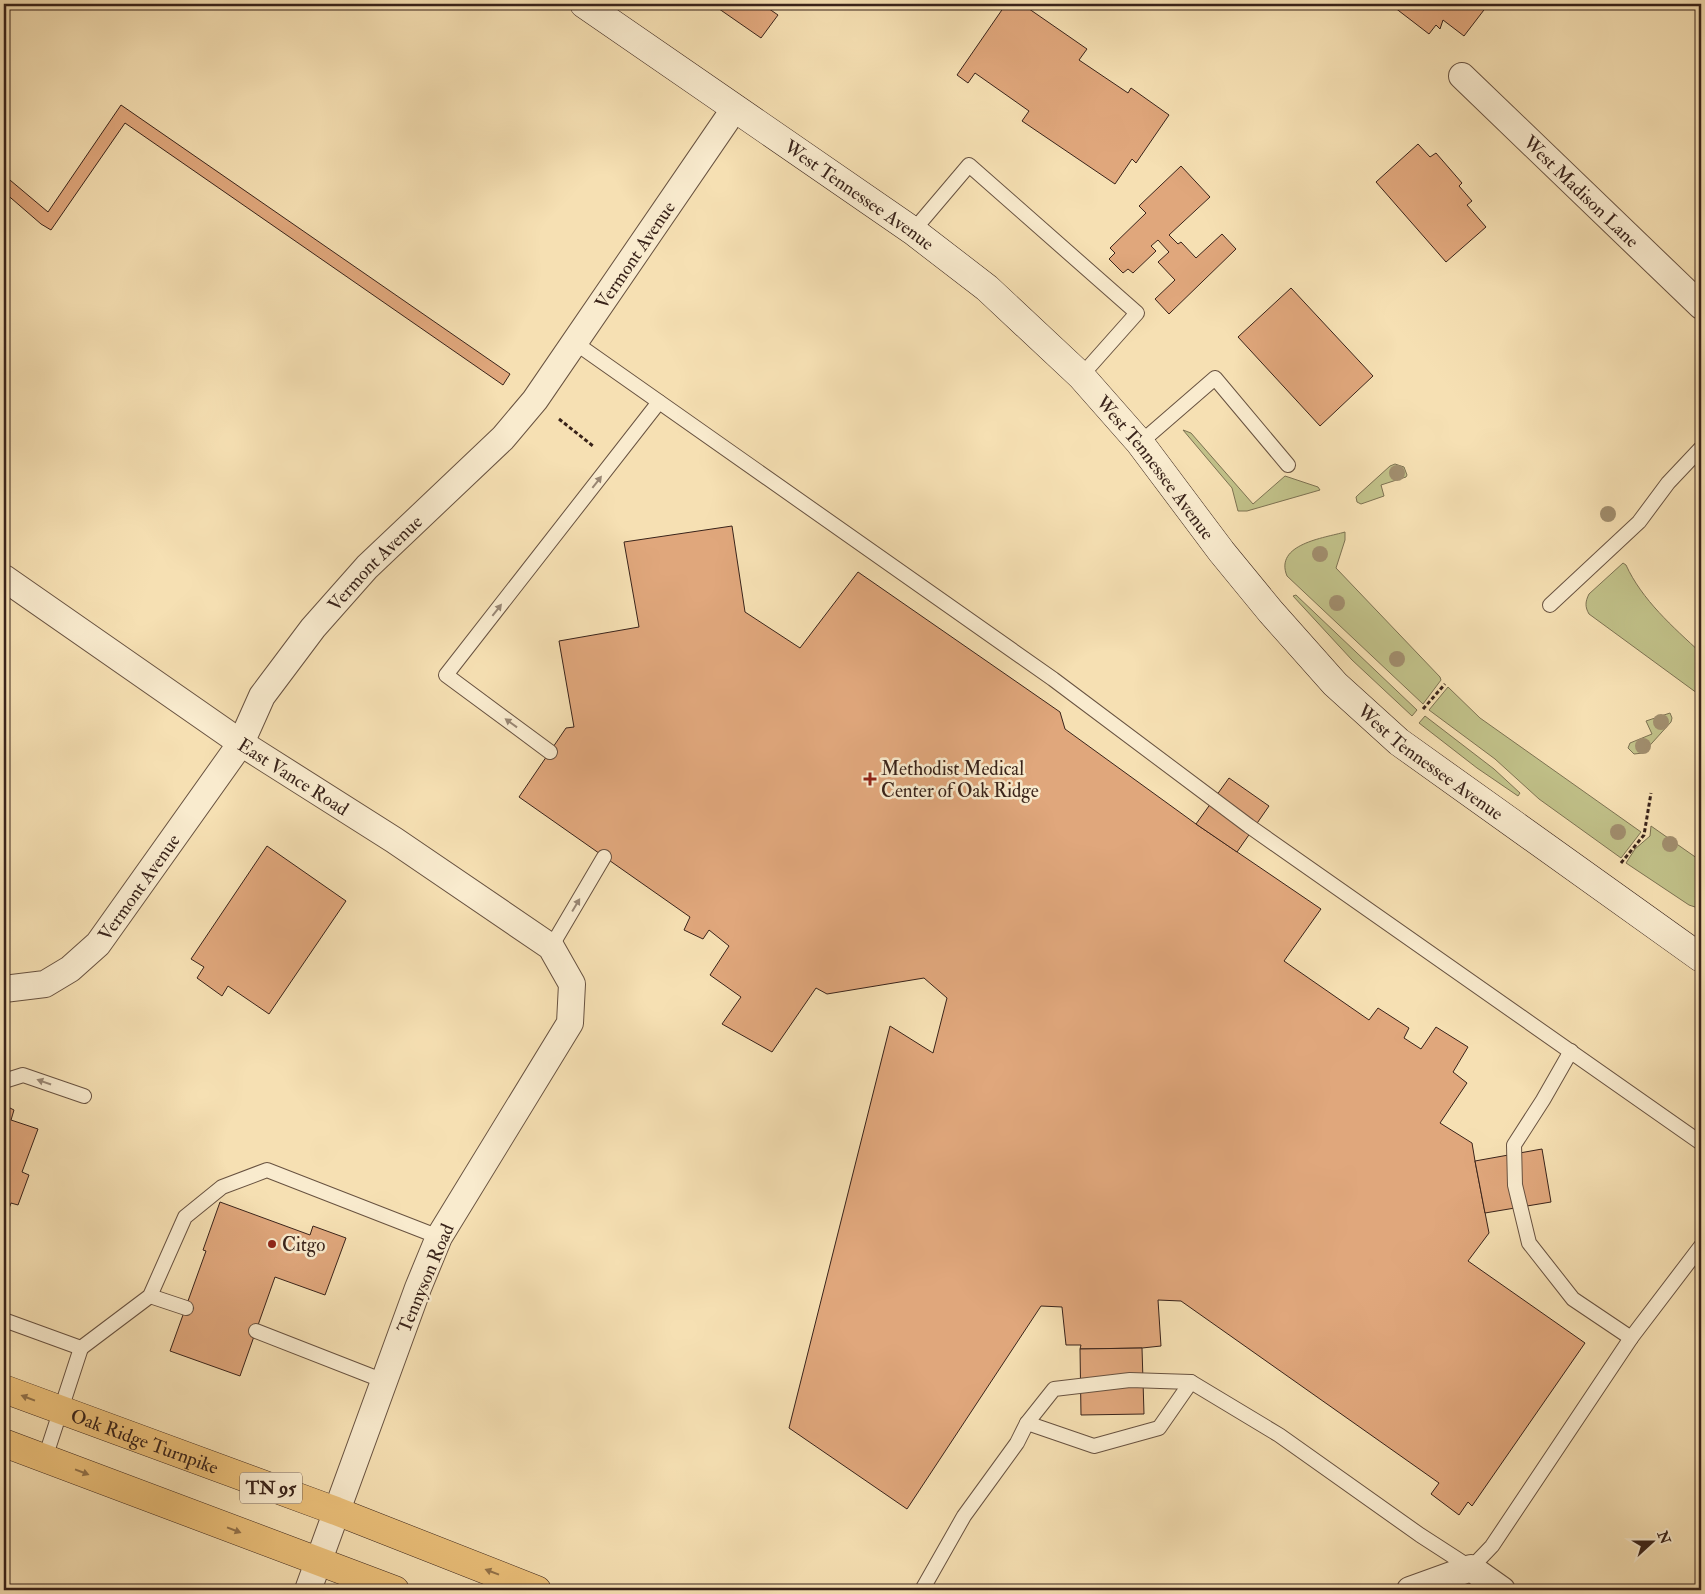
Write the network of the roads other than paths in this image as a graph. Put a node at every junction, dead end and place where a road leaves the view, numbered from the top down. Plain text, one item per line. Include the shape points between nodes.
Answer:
1 (584, 4) edge
2 (1462, 76) dead end
3 (735, 108) junction
4 (913, 231) junction
5 (1701, 306) edge
6 (574, 342) junction
7 (1081, 376) junction
8 (659, 402) junction
9 (1140, 443) junction
10 (1701, 448) edge
11 (1288, 465) dead end
12 (4, 578) edge
13 (1550, 605) dead end
14 (241, 743) junction
15 (550, 752) dead end
16 (604, 857) dead end
17 (551, 947) junction
18 (1701, 958) edge
19 (572, 984) joint
20 (4, 989) edge
21 (1570, 1051) junction
22 (4, 1081) edge
23 (84, 1096) dead end
24 (1701, 1143) edge
25 (439, 1237) junction
26 (1701, 1246) edge
27 (150, 1296) junction
28 (186, 1308) dead end
29 (4, 1320) edge
30 (256, 1331) dead end
31 (1631, 1338) junction
32 (81, 1348) junction
33 (384, 1380) junction
34 (1191, 1382) junction
35 (4, 1389) edge
36 (60, 1410) junction
37 (1027, 1423) junction
38 (4, 1442) edge
39 (45, 1458) junction
40 (336, 1511) junction
41 (318, 1561) junction
42 (1471, 1568) junction
43 (308, 1590) edge
44 (395, 1590) edge
45 (537, 1590) edge
46 (922, 1590) edge
47 (1410, 1590) edge
48 (1502, 1590) edge

1 - 3 street, West Tennessee Avenue
2 - 5 street, West Madison Lane
3 - 4 street, West Tennessee Avenue
3 - 6 street, Vermont Avenue
4 - 7 street, West Tennessee Avenue via 987,288
4 - 7 lane via 970,165 1137,313
6 - 8 lane
6 - 14 street, Vermont Avenue via 535,400 503,438 367,567 313,628 262,696
7 - 9 street, West Tennessee Avenue
15 -> 8 lane via 446,675
8 - 21 lane via 1053,679 1250,826
9 - 11 lane via 1215,378
9 - 18 street, West Tennessee Avenue via 1270,612 1335,684 1399,742
10 - 13 lane via 1668,483 1639,522
12 - 14 street, East Vance Road
14 - 17 street, East Vance Road via 394,840
14 - 20 street, Vermont Avenue via 98,944 70,969 45,984
17 -> 16 lane
17 - 19 street, East Vance Road
19 - 25 street, Tennyson Road via 570,1023
21 - 24 lane
21 - 31 lane via 1514,1145 1515,1185 1529,1243 1573,1298
23 -> 22 lane via 23,1075
25 - 27 lane via 267,1170 222,1187 185,1217
25 - 33 street, Tennyson Road
26 - 31 lane
27 - 28 lane
27 - 32 lane
29 - 32 lane
30 - 33 lane
31 - 42 lane via 1492,1546
32 - 36 lane
33 - 40 street, Tennyson Road
34 - 37 lane via 1130,1380 1054,1389
34 - 37 lane via 1159,1428 1094,1446
34 - 42 lane via 1279,1434
36 -> 35 highway, Oak Ridge Turnpike / TN 95
36 - 39 lane
36 - 40 highway, Oak Ridge Turnpike / TN 95
37 - 46 lane via 964,1516
38 - 39 highway, TN 95
39 -> 41 highway, TN 95
40 - 41 street, Tennyson Road
45 -> 40 highway, Oak Ridge Turnpike / TN 95
41 - 43 street, Tennyson Road
41 - 44 highway, TN 95
42 - 47 street
42 - 48 street

